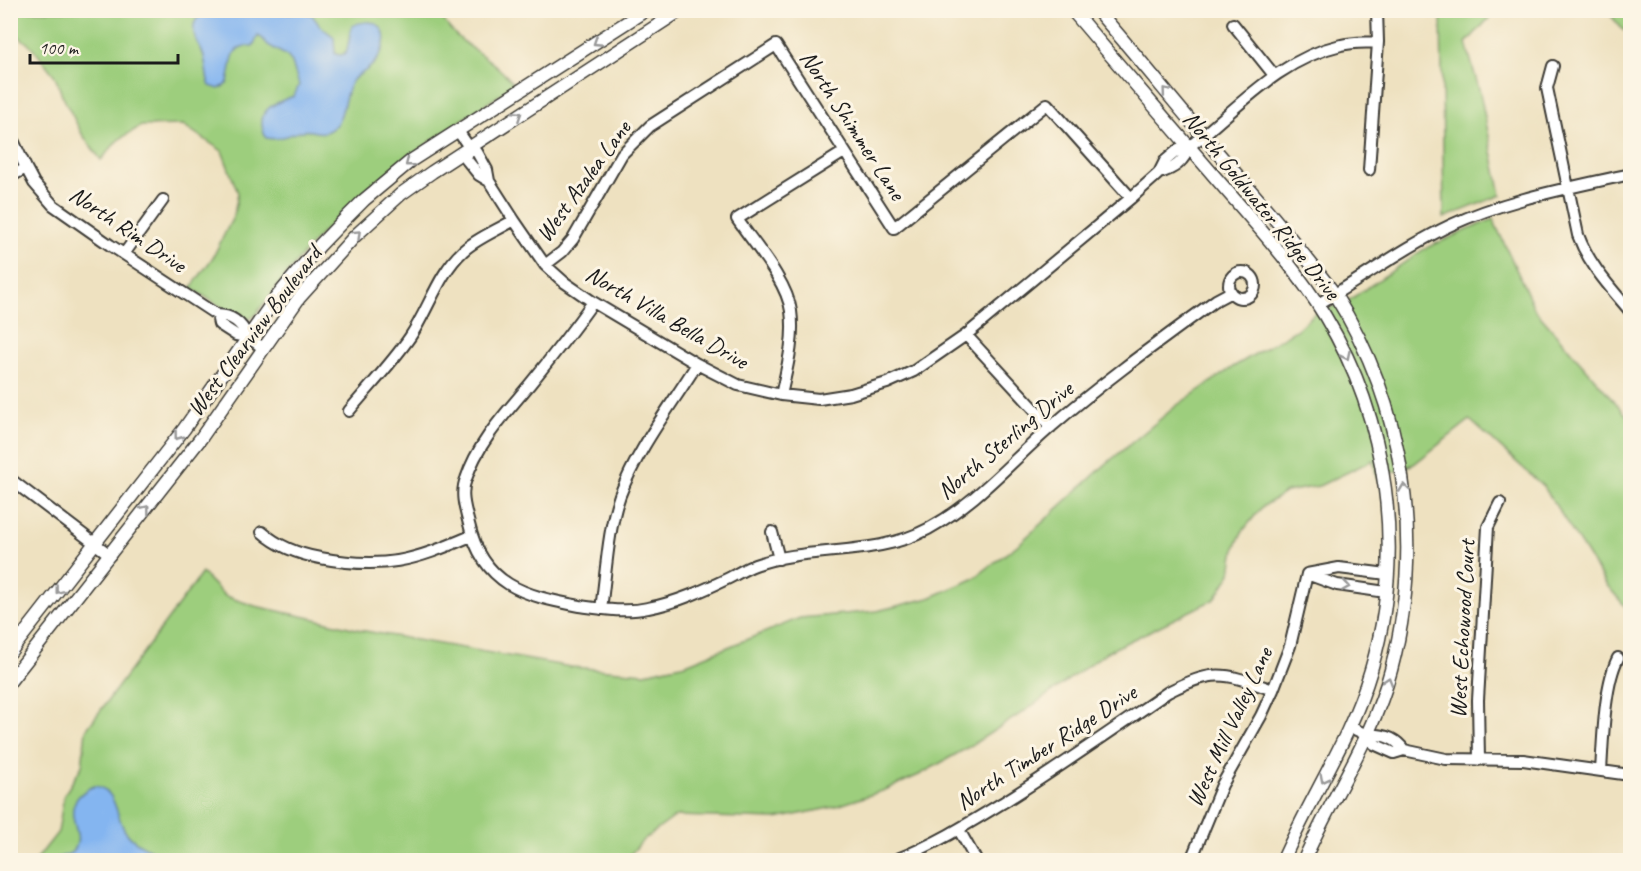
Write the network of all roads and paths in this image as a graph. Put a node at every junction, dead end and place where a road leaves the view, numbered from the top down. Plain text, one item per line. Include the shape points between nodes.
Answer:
1 (646, 10) edge
2 (681, 10) edge
3 (1072, 10) edge
4 (1097, 10) edge
5 (1377, 10) edge
6 (664, 15) edge
7 (1233, 24) dead end
8 (1378, 42) junction
9 (776, 45) joint
10 (1553, 66) dead end
11 (1274, 75) junction
12 (458, 131) junction
13 (10, 134) edge
14 (1203, 136) junction
15 (469, 147) junction
16 (1189, 147) junction
17 (844, 152) junction
18 (26, 168) junction
19 (1369, 170) dead end
20 (1630, 174) edge
21 (10, 177) edge
22 (1569, 188) junction
23 (1131, 198) junction
24 (163, 200) dead end
25 (514, 220) junction
26 (124, 254) junction
27 (545, 265) junction
28 (1231, 292) dead end
29 (1334, 295) junction
30 (594, 302) junction
31 (1317, 304) junction
32 (1630, 311) edge
33 (966, 335) junction
34 (248, 337) junction
35 (263, 348) junction
36 (698, 364) junction
37 (781, 395) junction
38 (349, 411) dead end
39 (1051, 427) junction
40 (10, 479) edge
41 (1500, 503) dead end
42 (262, 532) dead end
43 (772, 532) dead end
44 (471, 536) junction
45 (95, 544) junction
46 (110, 555) junction
47 (779, 559) junction
48 (1307, 574) junction
49 (1388, 574) junction
50 (1386, 592) junction
51 (601, 609) junction
52 (10, 652) edge
53 (1618, 658) dead end
54 (10, 681) edge
55 (1273, 690) junction
56 (1350, 727) junction
57 (1367, 735) junction
58 (1479, 760) junction
59 (1601, 771) junction
60 (1630, 775) edge
61 (959, 830) junction
62 (895, 861) edge
63 (976, 861) edge
64 (1191, 861) edge
65 (1283, 861) edge
66 (1304, 861) edge

1 -> 12 street, West Clearview Boulevard
2 - 6 street, West Clearview Boulevard
3 - 16 street, North Goldwater Ridge Drive
14 -> 4 street, North Goldwater Ridge Drive
5 - 8 street
15 -> 6 street, West Clearview Boulevard
7 - 11 street
8 - 11 street, North Villa Bella Drive via 1343,44 1323,50
8 - 19 street
9 - 17 street, North Shimmer Lane
9 - 27 street, West Azalea Lane via 637,138 622,154 573,239
10 - 22 street via 1546,88
11 - 14 street, North Villa Bella Drive
12 - 15 street, North Villa Bella Drive
12 -> 34 street, West Clearview Boulevard via 412,160 364,200 320,245
13 - 18 street, North Rim Drive
14 - 16 street, North Villa Bella Drive
14 - 29 street, North Goldwater Ridge Drive via 1268,209
15 - 25 street, North Villa Bella Drive via 477,152 489,181
35 -> 15 street, West Clearview Boulevard via 335,256 424,177
16 - 23 street, North Villa Bella Drive via 1185,158 1171,170 1159,173
16 - 31 street, North Goldwater Ridge Drive via 1284,258
17 - 23 street, North Shimmer Lane via 894,228 1047,104
17 - 37 street via 737,219 778,281 791,309 790,352
18 - 21 street
18 - 26 street, North Rim Drive via 53,205
20 - 22 street
22 - 29 street via 1450,226
22 - 32 street via 1585,254
23 - 33 street, North Villa Bella Drive
24 - 26 street
25 - 27 street, North Villa Bella Drive
25 - 38 street via 456,258 410,337
26 - 34 street, North Rim Drive via 217,315 219,324 236,335
27 - 30 street, North Villa Bella Drive
28 - 39 street, North Sterling Drive via 1129,364
29 - 31 street
57 -> 29 street, North Goldwater Ridge Drive via 1392,668 1404,608 1407,509 1387,410 1366,353
30 - 36 street, North Villa Bella Drive
30 - 44 street via 477,452 464,483 463,500
31 -> 49 street, North Goldwater Ridge Drive via 1351,366 1371,421 1385,483
33 - 37 street, North Villa Bella Drive via 914,371 878,386 819,399
33 - 39 street
34 - 35 street, North Rim Drive
34 -> 45 street, West Clearview Boulevard via 184,429
46 -> 35 street, West Clearview Boulevard via 201,438
36 - 37 street, North Villa Bella Drive via 738,385
36 - 51 street via 630,473 620,497
39 - 47 street, North Sterling Drive via 982,493 926,530 875,547 799,553
40 - 45 street
41 - 58 street, West Echowood Court via 1488,527
42 - 44 street via 285,549 347,563 377,564 404,561
43 - 47 street
44 - 51 street, North Sterling Drive via 480,555 501,580 527,594
45 - 46 street
45 -> 52 street, West Clearview Boulevard
46 - 54 street, West Clearview Boulevard
47 - 51 street, North Sterling Drive via 754,565 668,604 646,609
48 - 49 street via 1339,568
48 -> 50 street via 1337,585
48 - 55 street, West Mill Valley Lane via 1290,646
49 - 50 street, North Goldwater Ridge Drive
50 - 56 street, North Goldwater Ridge Drive via 1373,663
53 - 59 street via 1612,669
55 - 61 street, North Timber Ridge Drive via 1222,674 1190,681
55 - 64 street, West Mill Valley Lane via 1222,785
56 - 57 street
56 -> 65 street, North Goldwater Ridge Drive
57 - 58 street via 1380,734 1399,742 1404,750 1446,759
57 - 66 street, North Goldwater Ridge Drive
58 - 59 street via 1523,760
59 - 60 street
61 - 62 street, North Timber Ridge Drive
61 - 63 street

